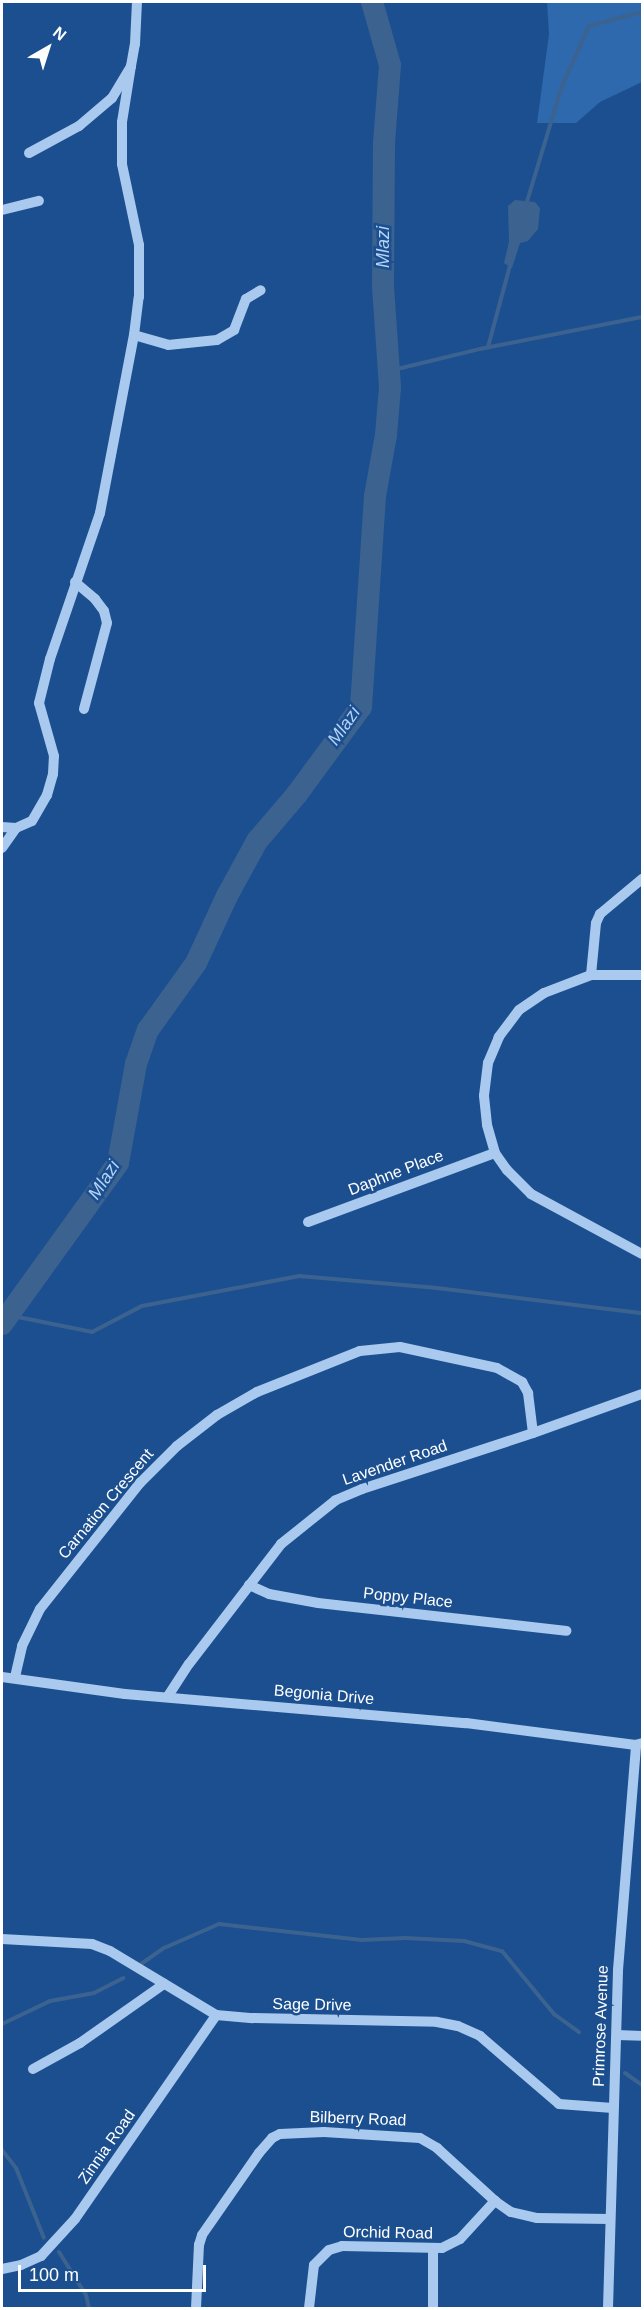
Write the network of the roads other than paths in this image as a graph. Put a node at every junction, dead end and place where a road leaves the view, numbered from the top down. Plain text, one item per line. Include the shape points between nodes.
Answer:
1 (137, 2) edge
2 (130, 66) junction
3 (29, 153) dead end
4 (39, 201) dead end
5 (2, 210) edge
6 (261, 290) dead end
7 (135, 335) junction
8 (75, 582) junction
9 (84, 709) dead end
10 (2, 827) edge
11 (16, 828) junction
12 (2, 848) edge
13 (642, 879) edge
14 (591, 975) junction
15 (642, 975) edge
16 (495, 1153) junction
17 (308, 1222) dead end
18 (642, 1254) edge
19 (642, 1394) edge
20 (534, 1433) junction
21 (249, 1585) junction
22 (567, 1631) dead end
23 (2, 1677) edge
24 (15, 1677) junction
25 (168, 1696) junction
26 (639, 1744) edge
27 (2, 1939) edge
28 (164, 1984) junction
29 (216, 2015) junction
30 (617, 2035) junction
31 (642, 2036) edge
32 (33, 2069) dead end
33 (613, 2108) junction
34 (495, 2201) junction
35 (610, 2219) junction
36 (433, 2249) junction
37 (2, 2269) edge
38 (196, 2308) edge
39 (309, 2308) edge
40 (433, 2308) edge
41 (608, 2308) edge

1 - 2 street
2 - 3 street via 120,86 100,110
2 - 7 street via 122,114 122,164 139,245
4 - 5 street
6 - 7 street via 246,299 234,330 217,340 168,345
7 - 8 street via 100,513
8 - 9 street via 95,599 104,611 106,623
8 - 11 street via 39,703 54,756 53,774 38,814 24,827
10 - 11 street
11 - 12 street
13 - 14 street via 600,914
14 - 15 street
14 - 16 street via 544,993 519,1010 499,1037 488,1063 484,1096
16 - 17 street, Daphne Place
16 - 18 street via 531,1194
19 - 20 street, Lavender Road
20 - 21 street, Lavender Road via 336,1500 281,1544
20 - 24 street, Carnation Crescent via 528,1393 522,1382 497,1368 400,1347 360,1351 257,1392 217,1415 177,1446 140,1483 40,1609 22,1646
21 - 22 street, Poppy Place via 269,1594 309,1602
21 - 25 street, Lavender Road
23 - 24 street, Begonia Drive
24 - 25 street, Begonia Drive via 125,1694
25 - 26 street, Begonia Drive via 466,1723
26 - 30 street, Primrose Avenue via 622,1892
27 - 28 street, Sage Drive via 92,1944
28 - 29 street, Sage Drive
28 - 32 street via 80,2043
29 - 33 street, Sage Drive via 458,2026 480,2036 559,2104
29 - 37 street, Zinnia Road via 75,2219 41,2256
30 - 31 street
30 - 33 street, Primrose Avenue
33 - 35 street, Primrose Avenue
34 - 35 street, Bilberry Road via 526,2216
34 - 36 street, Orchid Road via 460,2239
34 - 38 street, Bilberry Road via 437,2148 420,2138 324,2132 280,2134 259,2153 202,2235
35 - 41 street, Primrose Avenue
36 - 39 street, Orchid Road via 342,2246 329,2250 314,2265
36 - 40 street

